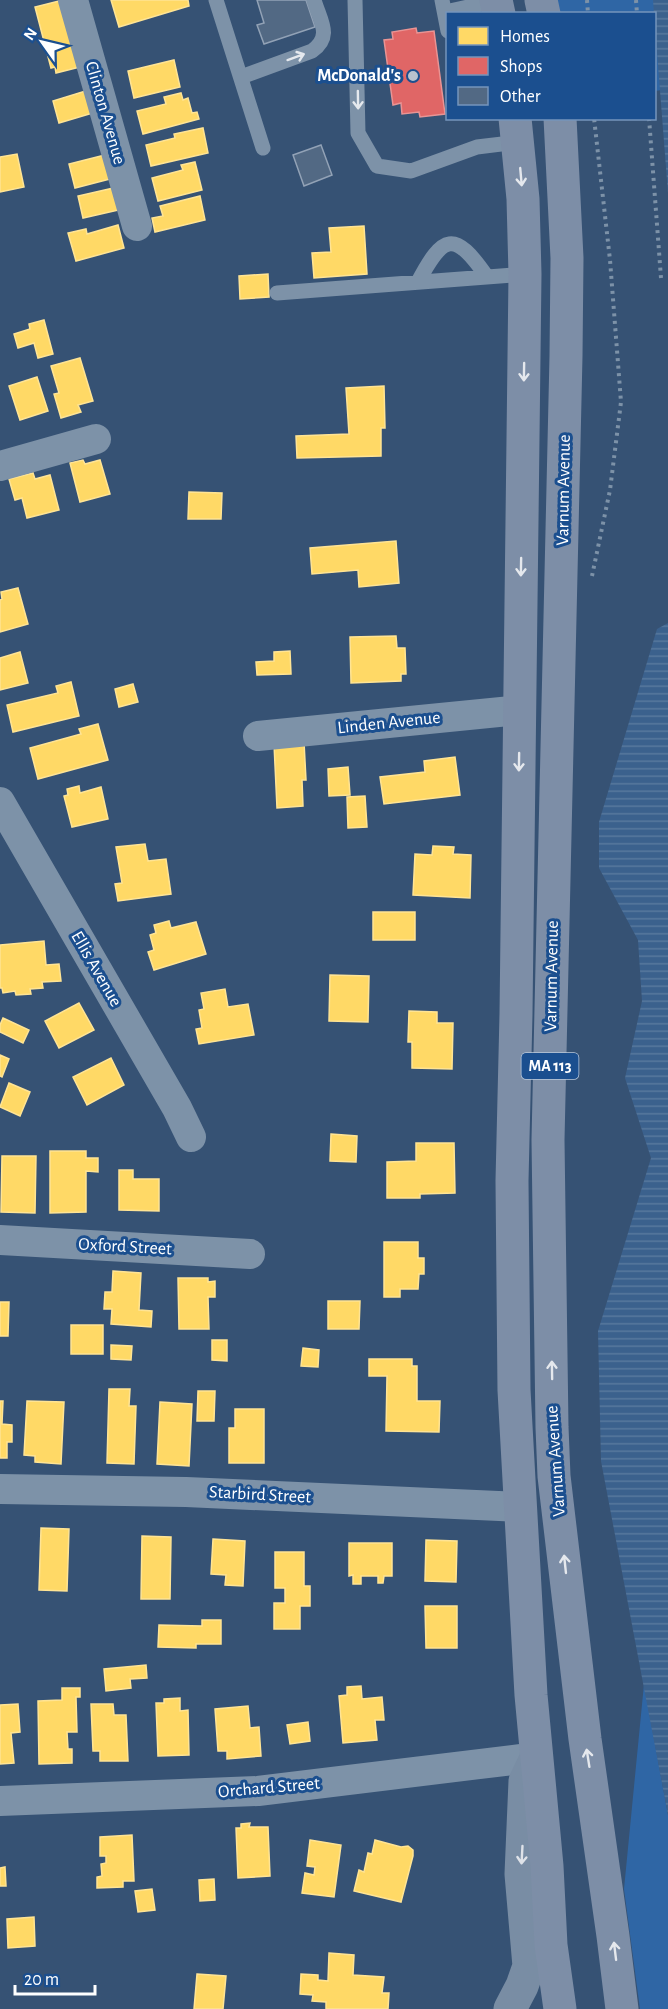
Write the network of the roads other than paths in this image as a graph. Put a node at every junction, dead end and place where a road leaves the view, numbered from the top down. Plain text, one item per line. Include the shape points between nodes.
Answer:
1 (73, 0) edge
2 (216, 0) edge
3 (314, 0) edge
4 (355, 0) edge
5 (497, 5) edge
6 (443, 6) edge
7 (446, 25) edge
8 (241, 77) junction
9 (560, 120) edge
10 (517, 130) edge
11 (263, 148) dead end
12 (137, 226) dead end
13 (525, 274) junction
14 (487, 277) junction
15 (418, 282) junction
16 (277, 293) dead end
17 (96, 439) dead end
18 (0, 466) edge
19 (520, 710) junction
20 (258, 736) dead end
21 (5, 826) edge
22 (191, 1137) dead end
23 (0, 1240) edge
24 (250, 1254) dead end
25 (0, 1489) edge
26 (521, 1507) junction
27 (537, 1756) junction
28 (0, 1801) edge
29 (510, 2009) edge
30 (560, 2009) edge
31 (622, 2009) edge

1 - 12 street, Clinton Avenue
2 - 8 lane
8 -> 3 lane via 322,44 325,34
4 -> 10 lane via 358,133 377,166 411,171
5 - 6 lane
6 - 7 lane
8 - 11 lane
31 -> 9 main road, Varnum Avenue / MA 113 via 585,1739 554,1476 552,1427 548,1140 567,258
10 -> 13 main road, Varnum Avenue / MA 113
13 - 14 lane
13 -> 19 main road, Varnum Avenue / MA 113
14 - 15 lane
14 - 15 lane via 472,255 448,243 430,258
15 - 16 lane
17 - 18 street
19 - 20 street, Linden Avenue
19 -> 26 main road, Varnum Avenue / MA 113 via 512,1214 514,1390
21 - 22 street, Ellis Avenue
23 - 24 street, Oxford Street
25 - 26 street, Starbird Street via 186,1492
26 - 27 main road, Varnum Avenue / MA 113
27 - 28 street, Orchard Street via 258,1791
27 -> 29 main road, Varnum Avenue via 525,1781 521,1874 529,1966
27 - 30 main road, Varnum Avenue / MA 113 via 551,1945

